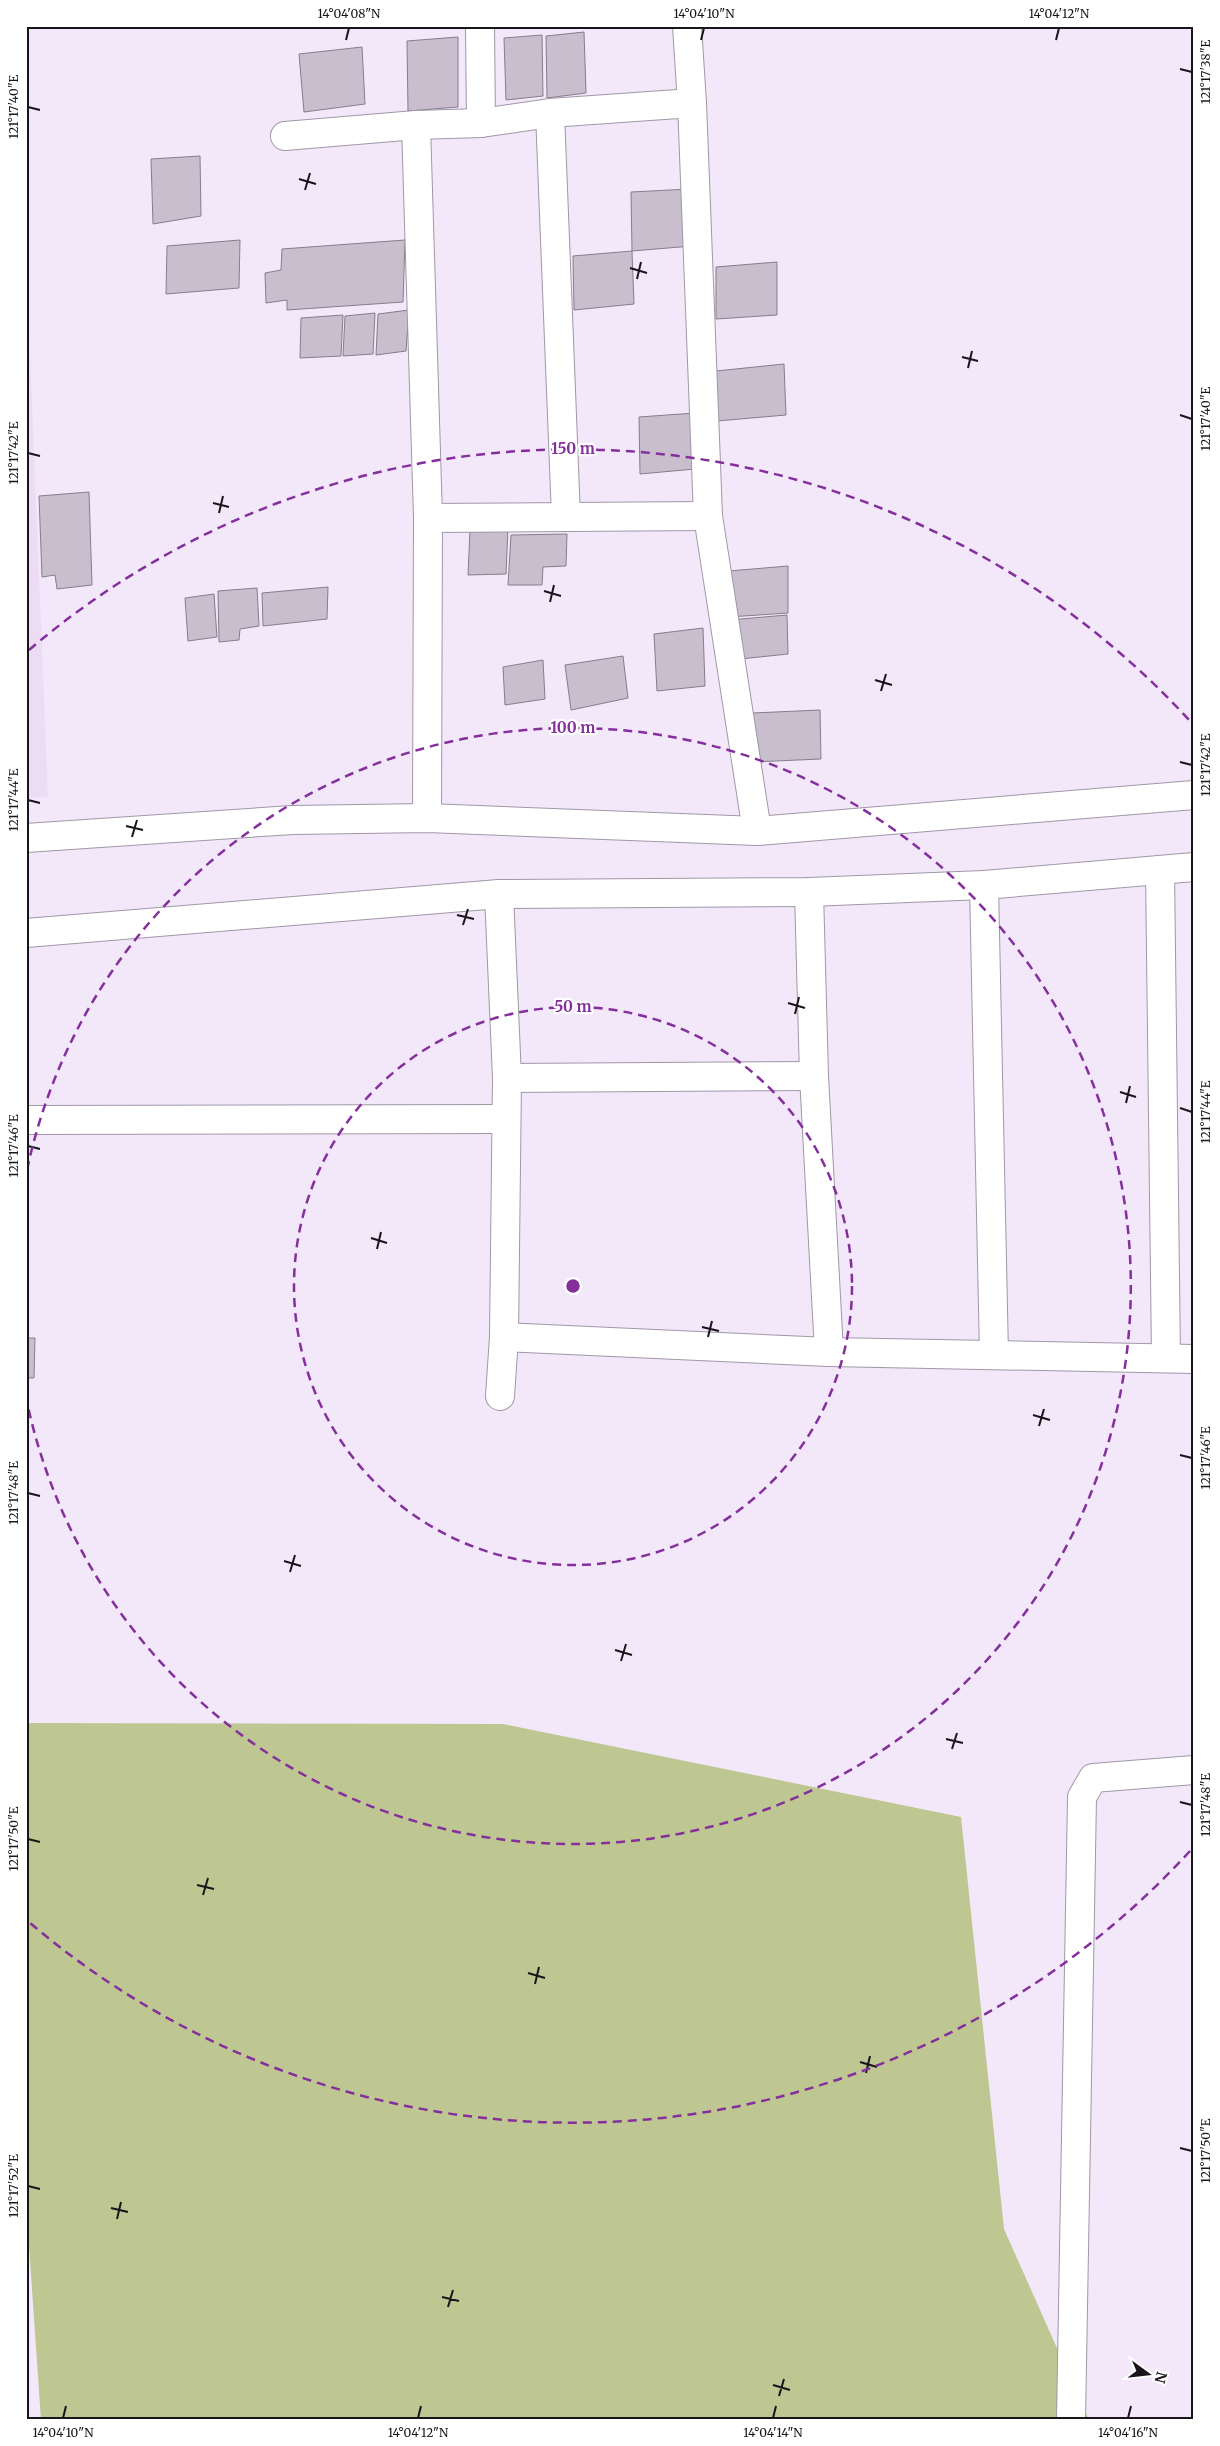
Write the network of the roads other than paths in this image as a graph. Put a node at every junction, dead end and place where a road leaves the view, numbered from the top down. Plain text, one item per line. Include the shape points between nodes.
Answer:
1 (480, 26) edge
2 (687, 26) edge
3 (692, 103) junction
4 (550, 113) junction
5 (481, 123) junction
6 (416, 125) junction
7 (285, 136) dead end
8 (708, 516) junction
9 (566, 517) junction
10 (428, 518) junction
11 (1194, 795) edge
12 (427, 818) junction
13 (757, 831) junction
14 (26, 838) edge
15 (1194, 867) edge
16 (1160, 870) junction
17 (984, 885) junction
18 (809, 892) junction
19 (499, 894) junction
20 (26, 933) edge
21 (814, 1076) junction
22 (506, 1078) junction
23 (506, 1119) junction
24 (26, 1120) edge
25 (504, 1337) junction
26 (829, 1352) junction
27 (994, 1355) junction
28 (1166, 1358) junction
29 (1194, 1359) edge
30 (500, 1396) dead end
31 (1194, 1770) edge
32 (1071, 2420) edge

1 - 5 street
2 - 3 street
3 - 4 street
3 - 8 street
4 - 5 street
4 - 9 street
5 - 6 street
6 - 7 street
6 - 10 street
8 - 9 street
8 - 13 street
9 - 10 street
10 - 12 street
11 - 13 street
12 - 13 street
12 - 14 street via 292,820
15 - 16 street
16 - 17 street
16 - 28 street
17 - 18 street
17 - 27 street
18 - 19 street
18 - 21 street
19 - 20 street
19 - 22 street
21 - 22 street
21 - 26 street
22 - 23 street
23 - 24 street
23 - 25 street
25 - 26 street
25 - 30 street
26 - 27 street
27 - 28 street
28 - 29 street
31 - 32 street via 1093,1778 1082,1796

